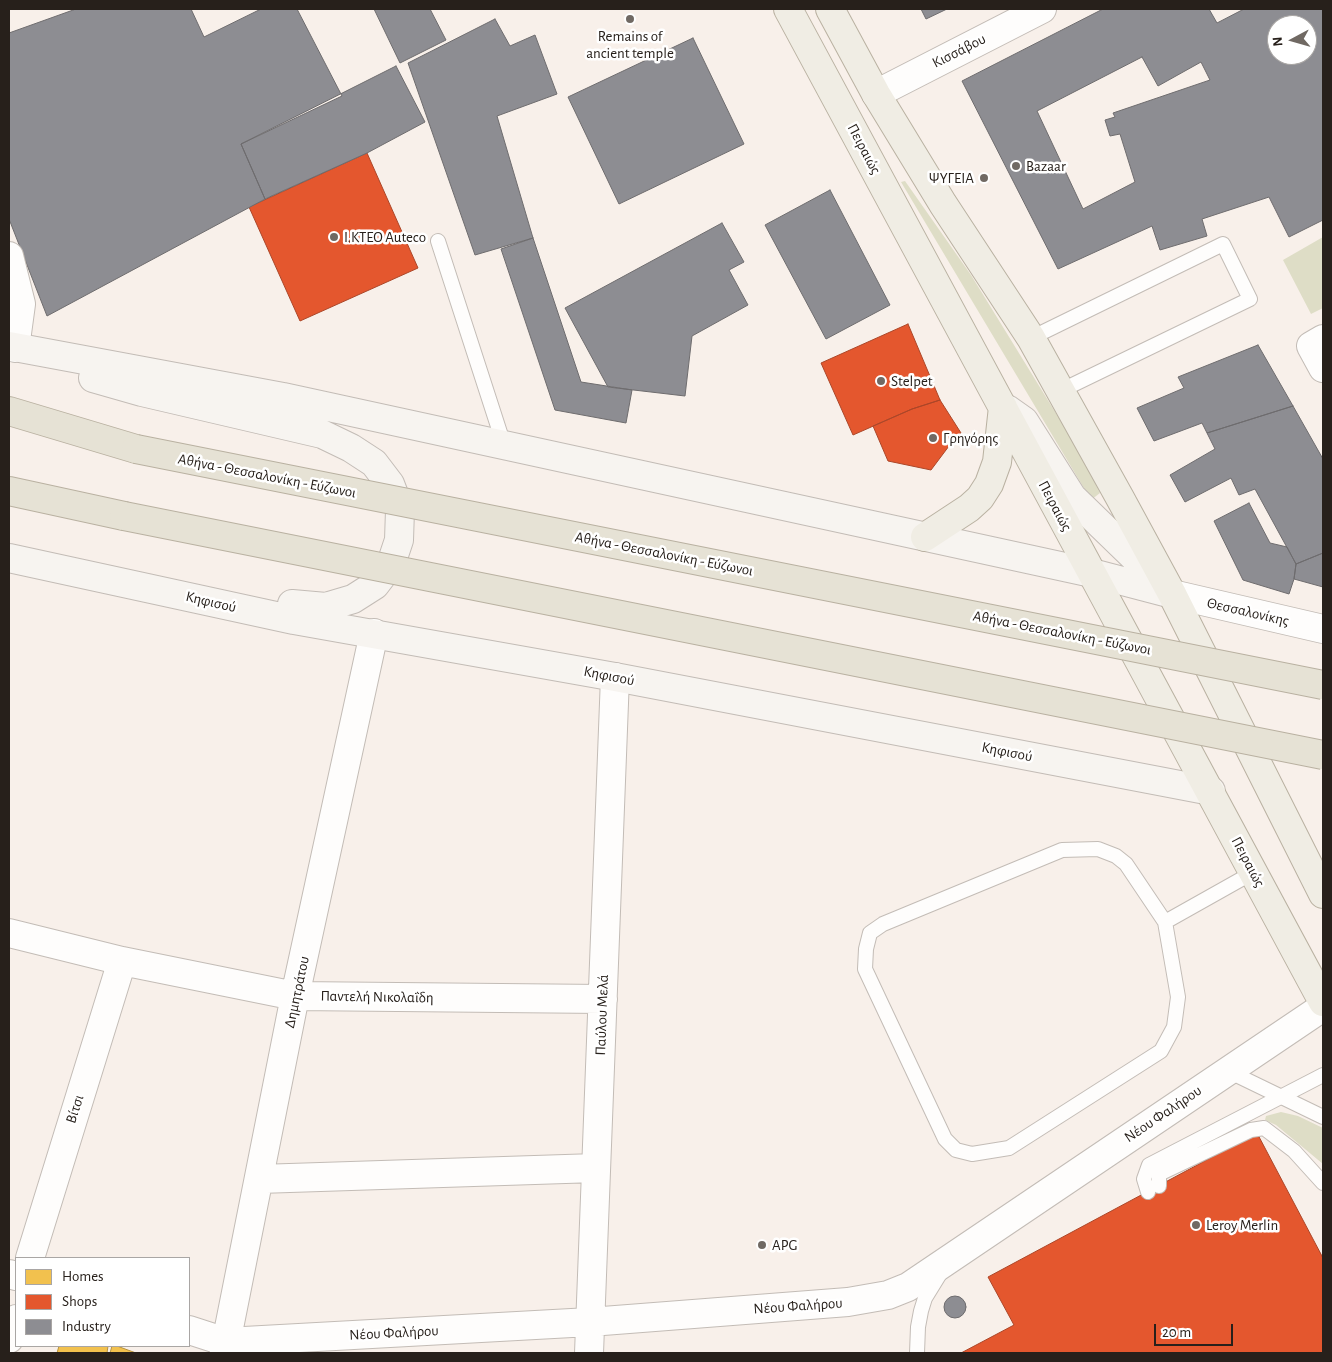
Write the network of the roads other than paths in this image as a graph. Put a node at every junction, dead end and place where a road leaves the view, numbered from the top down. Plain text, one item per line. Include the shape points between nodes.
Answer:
1 (788, 9) edge
2 (830, 9) edge
3 (1042, 9) edge
4 (876, 94) junction
5 (438, 241) dead end
6 (9, 256) edge
7 (1031, 338) junction
8 (12, 347) edge
9 (1060, 391) junction
10 (1003, 408) junction
11 (9, 411) edge
12 (504, 445) junction
13 (9, 491) edge
14 (925, 537) junction
15 (9, 558) edge
16 (1092, 573) junction
17 (156, 590) junction
18 (1172, 594) junction
19 (1323, 629) edge
20 (374, 633) junction
21 (615, 676) junction
22 (1323, 684) edge
23 (1323, 755) edge
24 (1211, 791) junction
25 (1254, 872) junction
26 (1323, 894) edge
27 (1165, 922) junction
28 (9, 933) edge
29 (122, 961) junction
30 (295, 996) junction
31 (603, 999) junction
32 (1323, 1002) edge
33 (1323, 1007) edge
34 (1228, 1071) junction
35 (1323, 1076) edge
36 (1283, 1098) junction
37 (1323, 1117) edge
38 (596, 1168) junction
39 (259, 1179) junction
40 (1323, 1183) edge
41 (30, 1257) edge
42 (950, 1259) junction
43 (15, 1322) edge
44 (590, 1322) junction
45 (190, 1330) edge
46 (9, 1339) edge
47 (225, 1348) edge
48 (589, 1353) edge
49 (917, 1353) edge

1 - 10 main road, Πειραιώς
2 - 4 main road
3 - 4 street, Κισσάβου
4 - 7 main road
5 - 12 lane
6 - 8 street via 21,304
7 - 9 main road
7 - 9 lane via 1223,244 1250,299
8 - 12 main road via 283,397
8 - 17 main road via 79,374 133,390 322,434 374,463 390,484 400,510 399,540 391,564 375,585 353,599 326,607
9 - 18 main road
10 - 14 main road via 997,462 989,484 969,508
10 - 16 main road, Πειραιώς
10 - 18 main road via 1024,420 1072,497
11 - 22 highway, Αθήνα - Θεσσαλονίκη - Εύζωνοι, bridge via 136,450
12 - 14 main road
13 - 23 highway, bridge
14 - 16 main road
15 - 17 main road, Κηφισού
16 - 18 main road
16 - 24 main road, Πειραιώς
17 - 20 main road, Κηφισού via 294,620
18 - 19 street, Θεσσαλονίκης
18 - 26 main road
20 - 21 main road, Κηφισού
20 - 30 street, Δημητράτου
21 - 24 main road, Κηφισού
21 - 31 street, Παύλου Μελά
24 - 25 main road, Πειραιώς
25 - 27 lane
25 - 32 main road, Πειραιώς
27 - 27 lane via 1126,864 1098,849 1079,848 1053,854 883,924 870,933 865,969 945,1139 956,1150 972,1154 1009,1148 1161,1051 1174,1028 1178,997
28 - 29 street, Παντελή Νικολαΐδη
29 - 30 street, Παντελή Νικολαΐδη
29 - 41 street, Βίτσι
30 - 31 street, Παντελή Νικολαΐδη
30 - 39 street, Δημητράτου
31 - 38 street, Παύλου Μελά
33 - 34 street, Νέου Φαλήρου
34 - 36 lane
34 - 42 street, Νέου Φαλήρου
35 - 36 lane
36 - 37 lane
36 - 40 lane via 1148,1165 1144,1179 1154,1189 1159,1174 1251,1130 1264,1128 1294,1151
38 - 39 street
38 - 44 street, Παύλου Μελά
39 - 47 street, Δημητράτου
42 - 44 street, Νέου Φαλήρου via 908,1287 870,1300
42 - 49 lane via 925,1298 918,1327
43 - 46 street
44 - 47 street, Νέου Φαλήρου
44 - 48 street, Παύλου Μελά
45 - 47 street, Νέου Φαλήρου

